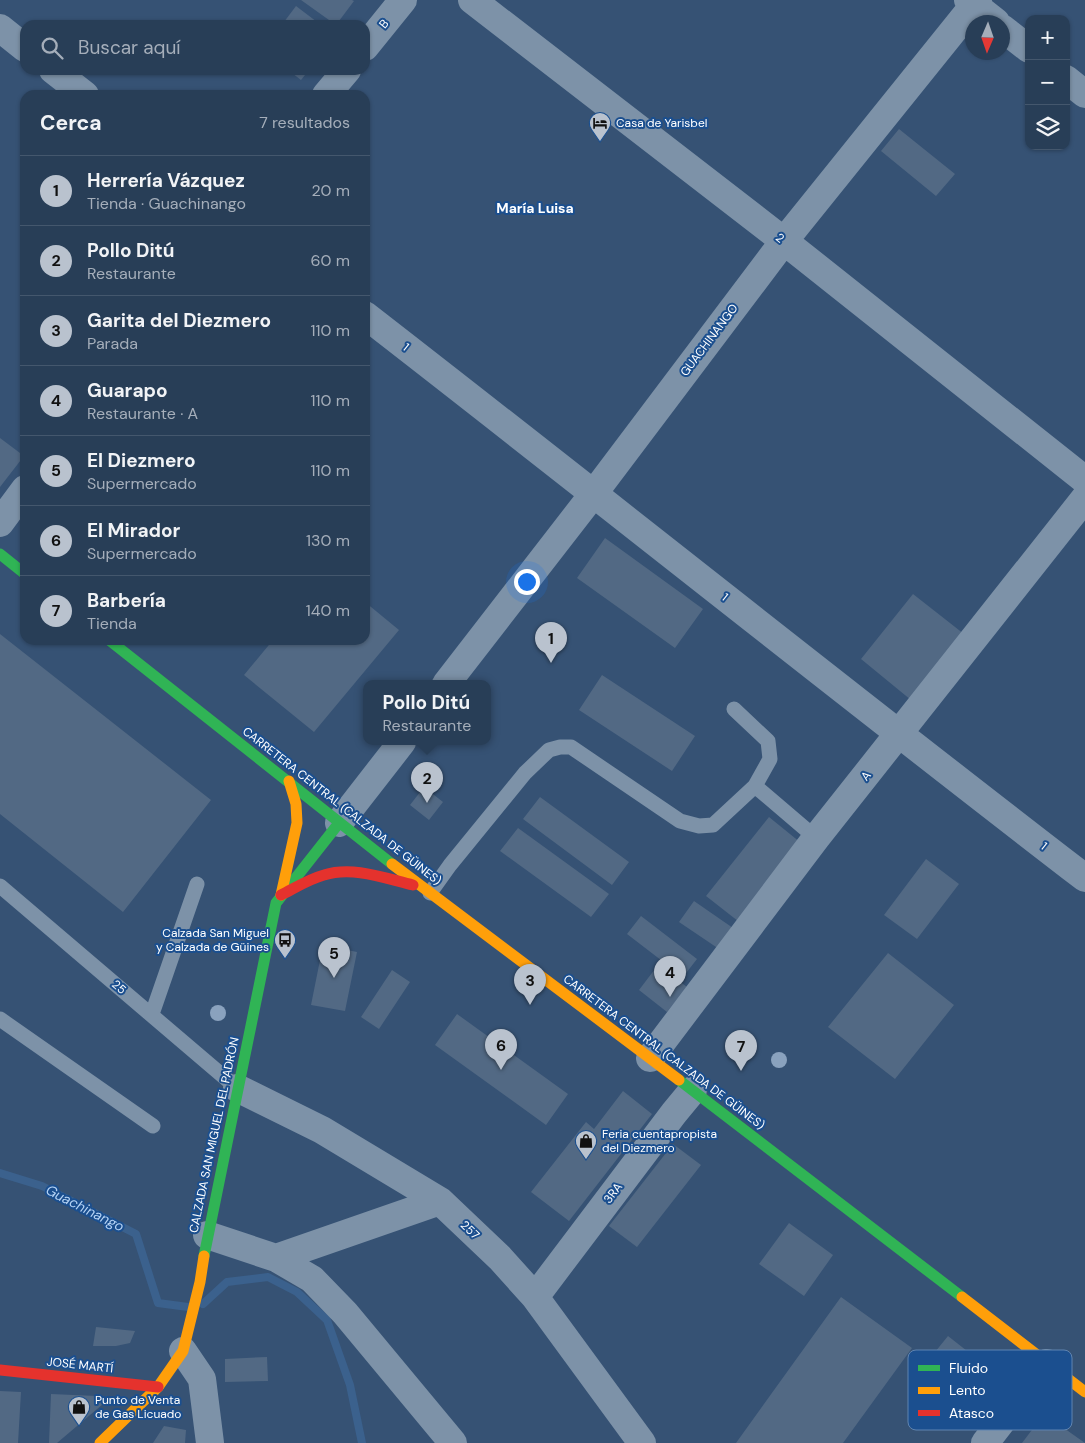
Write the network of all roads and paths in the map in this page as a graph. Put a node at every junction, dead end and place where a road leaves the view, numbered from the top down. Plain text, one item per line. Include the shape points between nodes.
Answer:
1 (404, 0) edge
2 (472, 0) edge
3 (973, 2) edge
4 (988, 15) edge
5 (0, 28) edge
6 (1010, 34) edge
7 (370, 41) edge
8 (20, 44) edge
9 (1025, 46) edge
10 (59, 75) edge
11 (342, 75) edge
12 (1070, 82) edge
13 (79, 90) edge
14 (330, 90) edge
15 (1085, 94) edge
16 (784, 240) junction
17 (370, 319) edge
18 (1085, 480) edge
19 (594, 493) junction
20 (20, 496) edge
21 (1085, 498) edge
22 (0, 523) edge
23 (0, 554) edge
24 (20, 570) edge
25 (115, 645) edge
26 (449, 680) edge
27 (734, 709) dead end
28 (899, 735) junction
29 (400, 745) edge
30 (289, 781) junction
31 (755, 786) junction
32 (339, 823) junction
33 (816, 838) junction
34 (1085, 878) edge
35 (197, 884) dead end
36 (0, 886) edge
37 (426, 890) junction
38 (281, 895) junction
39 (152, 1014) junction
40 (0, 1019) edge
41 (650, 1058) junction
42 (238, 1088) junction
43 (694, 1090) junction
44 (153, 1126) dead end
45 (440, 1201) junction
46 (207, 1235) junction
47 (276, 1258) junction
48 (535, 1296) junction
49 (185, 1341) junction
50 (1030, 1350) edge
51 (0, 1370) edge
52 (1072, 1382) edge
53 (158, 1387) junction
54 (1085, 1392) edge
55 (995, 1430) edge
56 (100, 1443) edge
57 (210, 1443) edge
58 (453, 1443) edge
59 (642, 1443) edge
60 (985, 1443) edge

1 - 7 street, B
2 - 16 street, 2
3 - 4 street
3 - 16 street, GUACHINANGO
5 - 8 street
6 - 9 street
10 - 13 street
11 - 14 street
12 - 15 street
16 - 18 street, 2
16 - 19 street, GUACHINANGO
17 - 19 street, 1
19 - 26 street, GUACHINANGO
19 - 28 street, 1
20 - 22 street
21 - 28 street, A
23 - 24 main road
25 - 30 main road, CARRETERA CENTRAL (CALZADA DE GÜINES)
27 - 31 lane via 768,741 770,759
28 - 33 street, A
28 - 34 street, 1
29 - 32 street
30 - 32 main road, CARRETERA CENTRAL (CALZADA DE GÜINES)
30 - 38 main road via 296,804 297,823
31 - 33 lane
31 - 37 lane via 713,825 699,826 680,822 571,747 560,746 549,750 525,772
32 - 37 main road, CARRETERA CENTRAL (CALZADA DE GÜINES)
32 - 38 main road, CALZADA SAN MIGUEL DEL PADRÓN
33 - 41 street, A
35 - 39 lane
36 - 39 lane, 25
37 - 38 main road via 362,872 325,875
37 - 41 main road, CARRETERA CENTRAL (CALZADA DE GÜINES)
38 - 42 main road, CALZADA SAN MIGUEL DEL PADRÓN via 276,903
39 - 42 lane, 25
40 - 44 lane
41 - 43 main road, CARRETERA CENTRAL (CALZADA DE GÜINES)
42 - 45 street, 257 via 322,1130
42 - 46 main road, CALZADA SAN MIGUEL DEL PADRÓN
43 - 48 street, 3RA
43 - 50 main road, CARRETERA CENTRAL (CALZADA DE GÜINES)
45 - 47 street
45 - 48 street, 257
46 - 47 street
46 - 49 main road, CALZADA SAN MIGUEL DEL PADRÓN via 200,1282
47 - 58 street via 312,1279 345,1313
48 - 59 street, 257
49 - 53 main road, CALZADA SAN MIGUEL DEL PADRÓN
49 - 57 street via 202,1379
51 - 53 main road, JOSÉ MARTÍ
52 - 54 main road, CARRETERA CENTRAL (CALZADA DE GÜINES)
53 - 56 main road, CALZADA SAN MIGUEL DEL PADRÓN
55 - 60 street

